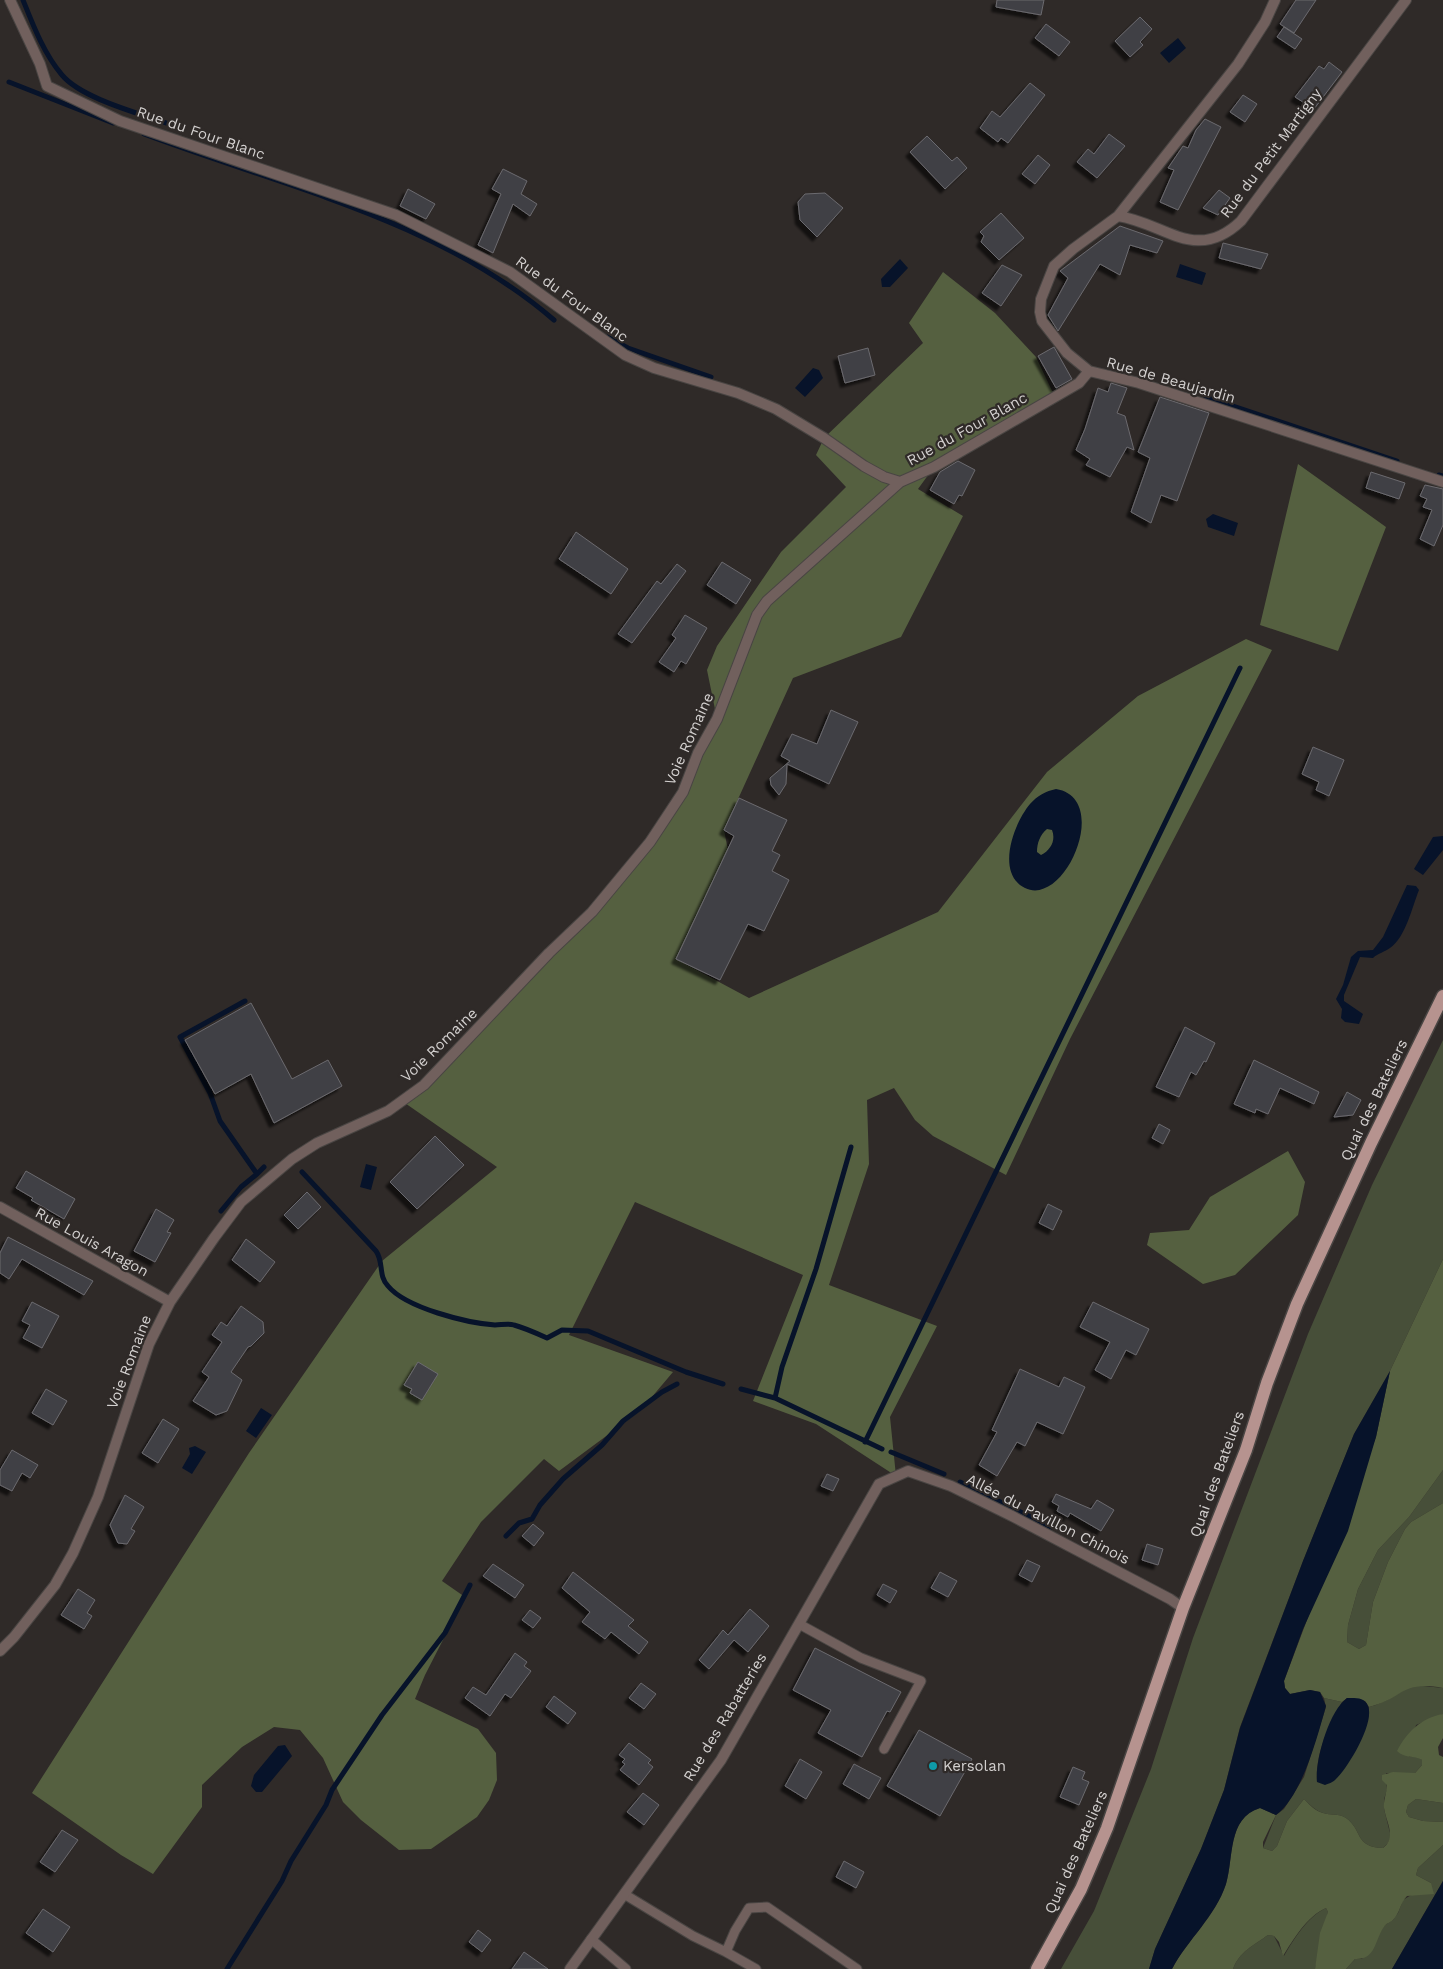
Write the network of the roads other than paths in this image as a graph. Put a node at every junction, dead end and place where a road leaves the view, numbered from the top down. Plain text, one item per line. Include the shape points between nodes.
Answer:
1 (10, 0) edge
2 (1275, 0) edge
3 (1406, 0) edge
4 (1118, 216) junction
5 (1088, 372) junction
6 (900, 482) junction
7 (1443, 482) edge
8 (1443, 996) edge
9 (0, 1208) edge
10 (170, 1302) junction
11 (896, 1476) joint
12 (1183, 1608) junction
13 (798, 1624) junction
14 (0, 1651) edge
15 (884, 1750) dead end
16 (624, 1894) junction
17 (591, 1939) junction
18 (726, 1952) junction
19 (570, 1969) edge
20 (626, 1969) edge
21 (756, 1969) edge
22 (857, 1969) edge
23 (1036, 1969) edge

1 - 6 street, Rue du Four Blanc via 47,86 120,121 396,215 510,272 625,355 776,409 864,466
2 - 4 street via 1238,64
3 - 4 street, Rue du Petit Martigny via 1232,230 1222,237 1201,241 1180,238
4 - 5 street, Rue de Beaujardin via 1054,266 1041,299 1042,321 1067,353
5 - 6 street, Rue du Four Blanc via 1071,388 934,467
5 - 7 street, Rue de Beaujardin via 1139,383
6 - 10 street, Voie Romaine via 767,601 742,651 717,718 682,792 650,842 592,912 424,1085 388,1110 317,1143 292,1159 241,1202
8 - 12 main road, Quai des Bateliers via 1370,1143 1297,1304 1246,1450
9 - 10 street, Rue Louis Aragon
10 - 14 street, Voie Romaine via 149,1344 98,1497 73,1553 55,1585
11 - 12 street, Allée du Pavillon Chinois via 908,1471 951,1486
11 - 13 street, Rue des Rabatteries via 879,1484
12 - 23 main road, Quai des Bateliers via 1107,1828 1081,1889
13 - 15 lane via 861,1658 922,1681
13 - 16 street, Rue des Rabatteries via 720,1760
16 - 17 street, Rue des Rabatteries
16 - 18 lane
17 - 19 street, Rue des Rabatteries
17 - 20 lane
18 - 21 lane
18 - 22 lane via 749,1908 767,1907

